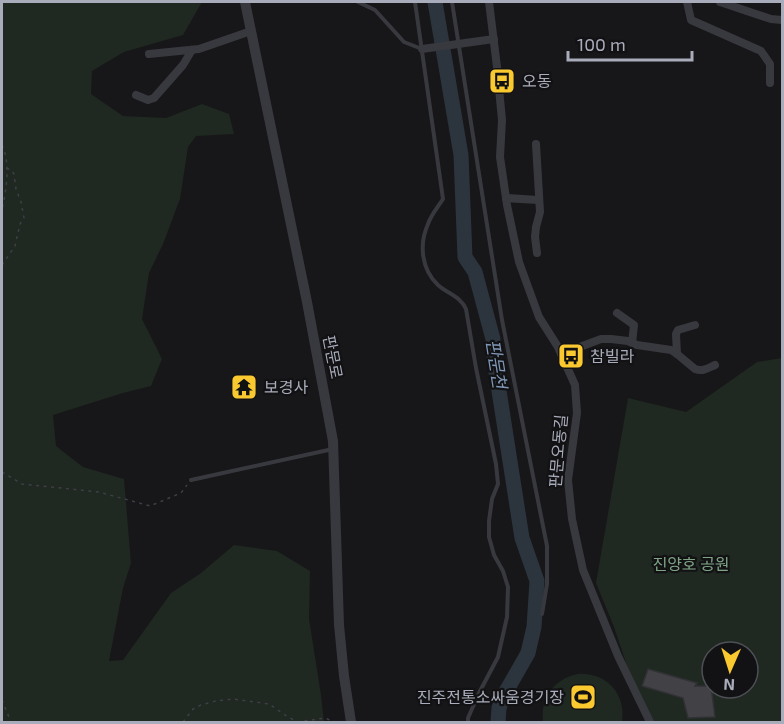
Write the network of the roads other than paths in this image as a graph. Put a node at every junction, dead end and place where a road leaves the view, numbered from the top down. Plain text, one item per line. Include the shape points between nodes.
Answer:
1 (245, 2) edge
2 (358, 2) edge
3 (415, 2) edge
4 (452, 2) edge
5 (489, 2) edge
6 (687, 2) edge
7 (720, 2) edge
8 (783, 20) edge
9 (251, 32) junction
10 (494, 39) junction
11 (458, 44) junction
12 (422, 49) junction
13 (192, 50) junction
14 (149, 54) dead end
15 (770, 83) dead end
16 (136, 95) dead end
17 (536, 144) dead end
18 (506, 198) junction
19 (538, 200) junction
20 (537, 253) dead end
21 (617, 313) dead end
22 (695, 325) dead end
23 (632, 343) junction
24 (561, 354) junction
25 (677, 354) junction
26 (715, 365) dead end
27 (334, 449) junction
28 (191, 480) road end
29 (542, 614) dead end
30 (351, 723) edge
31 (468, 723) edge
32 (650, 723) edge

1 - 9 street, 판문로
2 - 12 lane via 375,10 404,42
3 - 12 lane
4 - 11 lane
5 - 10 street, 판문오동길
6 - 15 street via 691,20 760,51 770,64
7 - 8 street
9 - 13 street
9 - 27 street, 판문로 via 308,302
10 - 11 street
10 - 18 street, 판문오동길
11 - 12 street
11 - 29 lane via 502,320 547,546
12 - 31 lane via 442,199 428,223 422,244 423,260 431,277 463,301 466,309 496,464 498,484 492,499 489,537 508,587 507,617 498,657 478,693
13 - 14 street
13 - 16 street via 154,98
17 - 19 street
18 - 19 street
18 - 24 street, 판문오동길 via 519,262 539,317
19 - 20 street
21 - 23 street via 634,325
22 - 25 street via 678,330
23 - 24 street via 601,339
23 - 25 street
24 - 32 street, 판문오동길 via 575,385 577,413 568,480 583,570
25 - 26 street via 695,369
27 - 28 lane
27 - 30 street, 판문로 via 339,624

